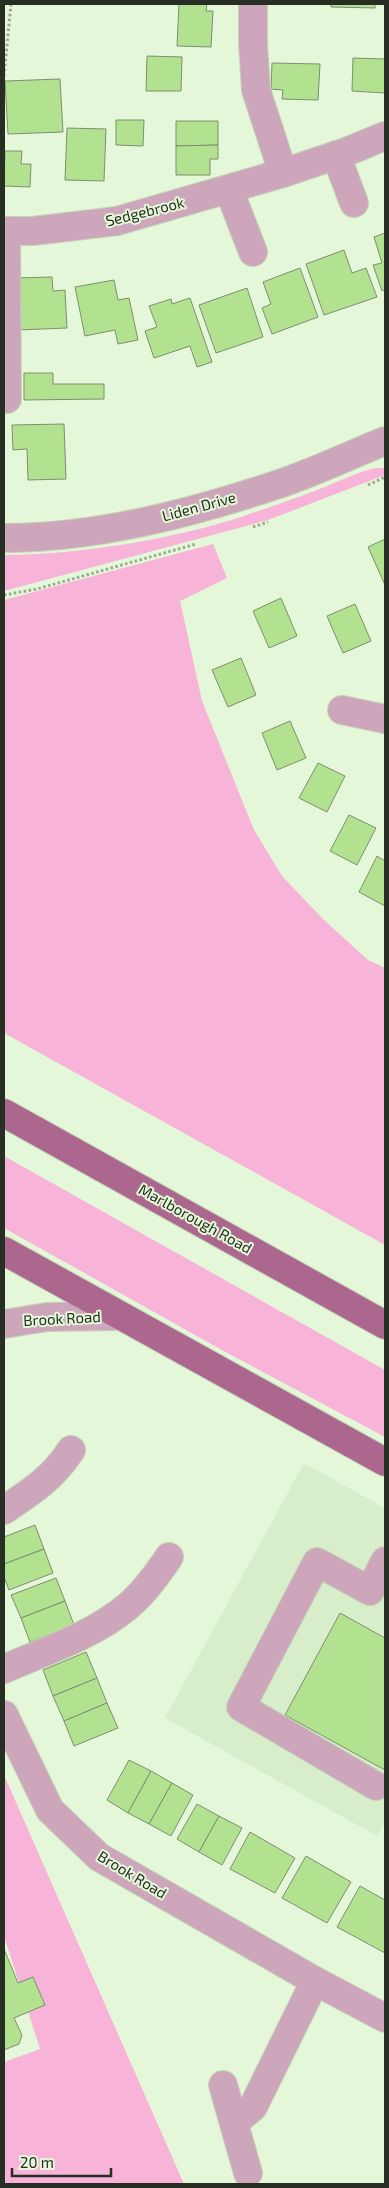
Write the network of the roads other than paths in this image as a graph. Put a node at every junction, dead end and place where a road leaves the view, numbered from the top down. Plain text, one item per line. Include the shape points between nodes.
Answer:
1 (253, 4) edge
2 (385, 136) edge
3 (336, 155) junction
4 (284, 172) junction
5 (229, 190) junction
6 (354, 203) dead end
7 (5, 231) edge
8 (253, 252) dead end
9 (7, 399) dead end
10 (385, 441) edge
11 (4, 538) edge
12 (342, 710) dead end
13 (385, 720) edge
14 (4, 1113) edge
15 (4, 1251) edge
16 (120, 1316) junction
17 (4, 1324) edge
18 (385, 1325) edge
19 (71, 1450) dead end
20 (385, 1462) edge
21 (4, 1510) edge
22 (169, 1557) dead end
23 (385, 1561) edge
24 (4, 1669) edge
25 (4, 1714) edge
26 (376, 1786) dead end
27 (315, 1981) junction
28 (385, 2018) edge
29 (223, 2085) dead end
30 (234, 2123) junction
31 (248, 2173) dead end

1 - 4 street via 256,90
2 - 3 street, Sedgebrook
3 - 4 street, Sedgebrook
3 - 6 street
4 - 5 street, Sedgebrook
5 - 7 street, Sedgebrook via 117,221
5 - 8 street
7 - 9 street
10 - 11 street, Liden Drive via 281,484 202,507 116,527
12 - 13 street
14 - 18 main road, Marlborough Road
15 - 16 main road
16 - 17 street, Brook Road via 47,1318
16 - 20 main road
19 - 21 street via 59,1468
22 - 24 street via 146,1589 127,1607 99,1626
23 - 26 street via 370,1591 317,1562 241,1707
25 - 27 street, Brook Road via 50,1810 99,1857
27 - 28 street, Brook Road
27 - 30 street via 253,2107
29 - 30 street
30 - 31 street

